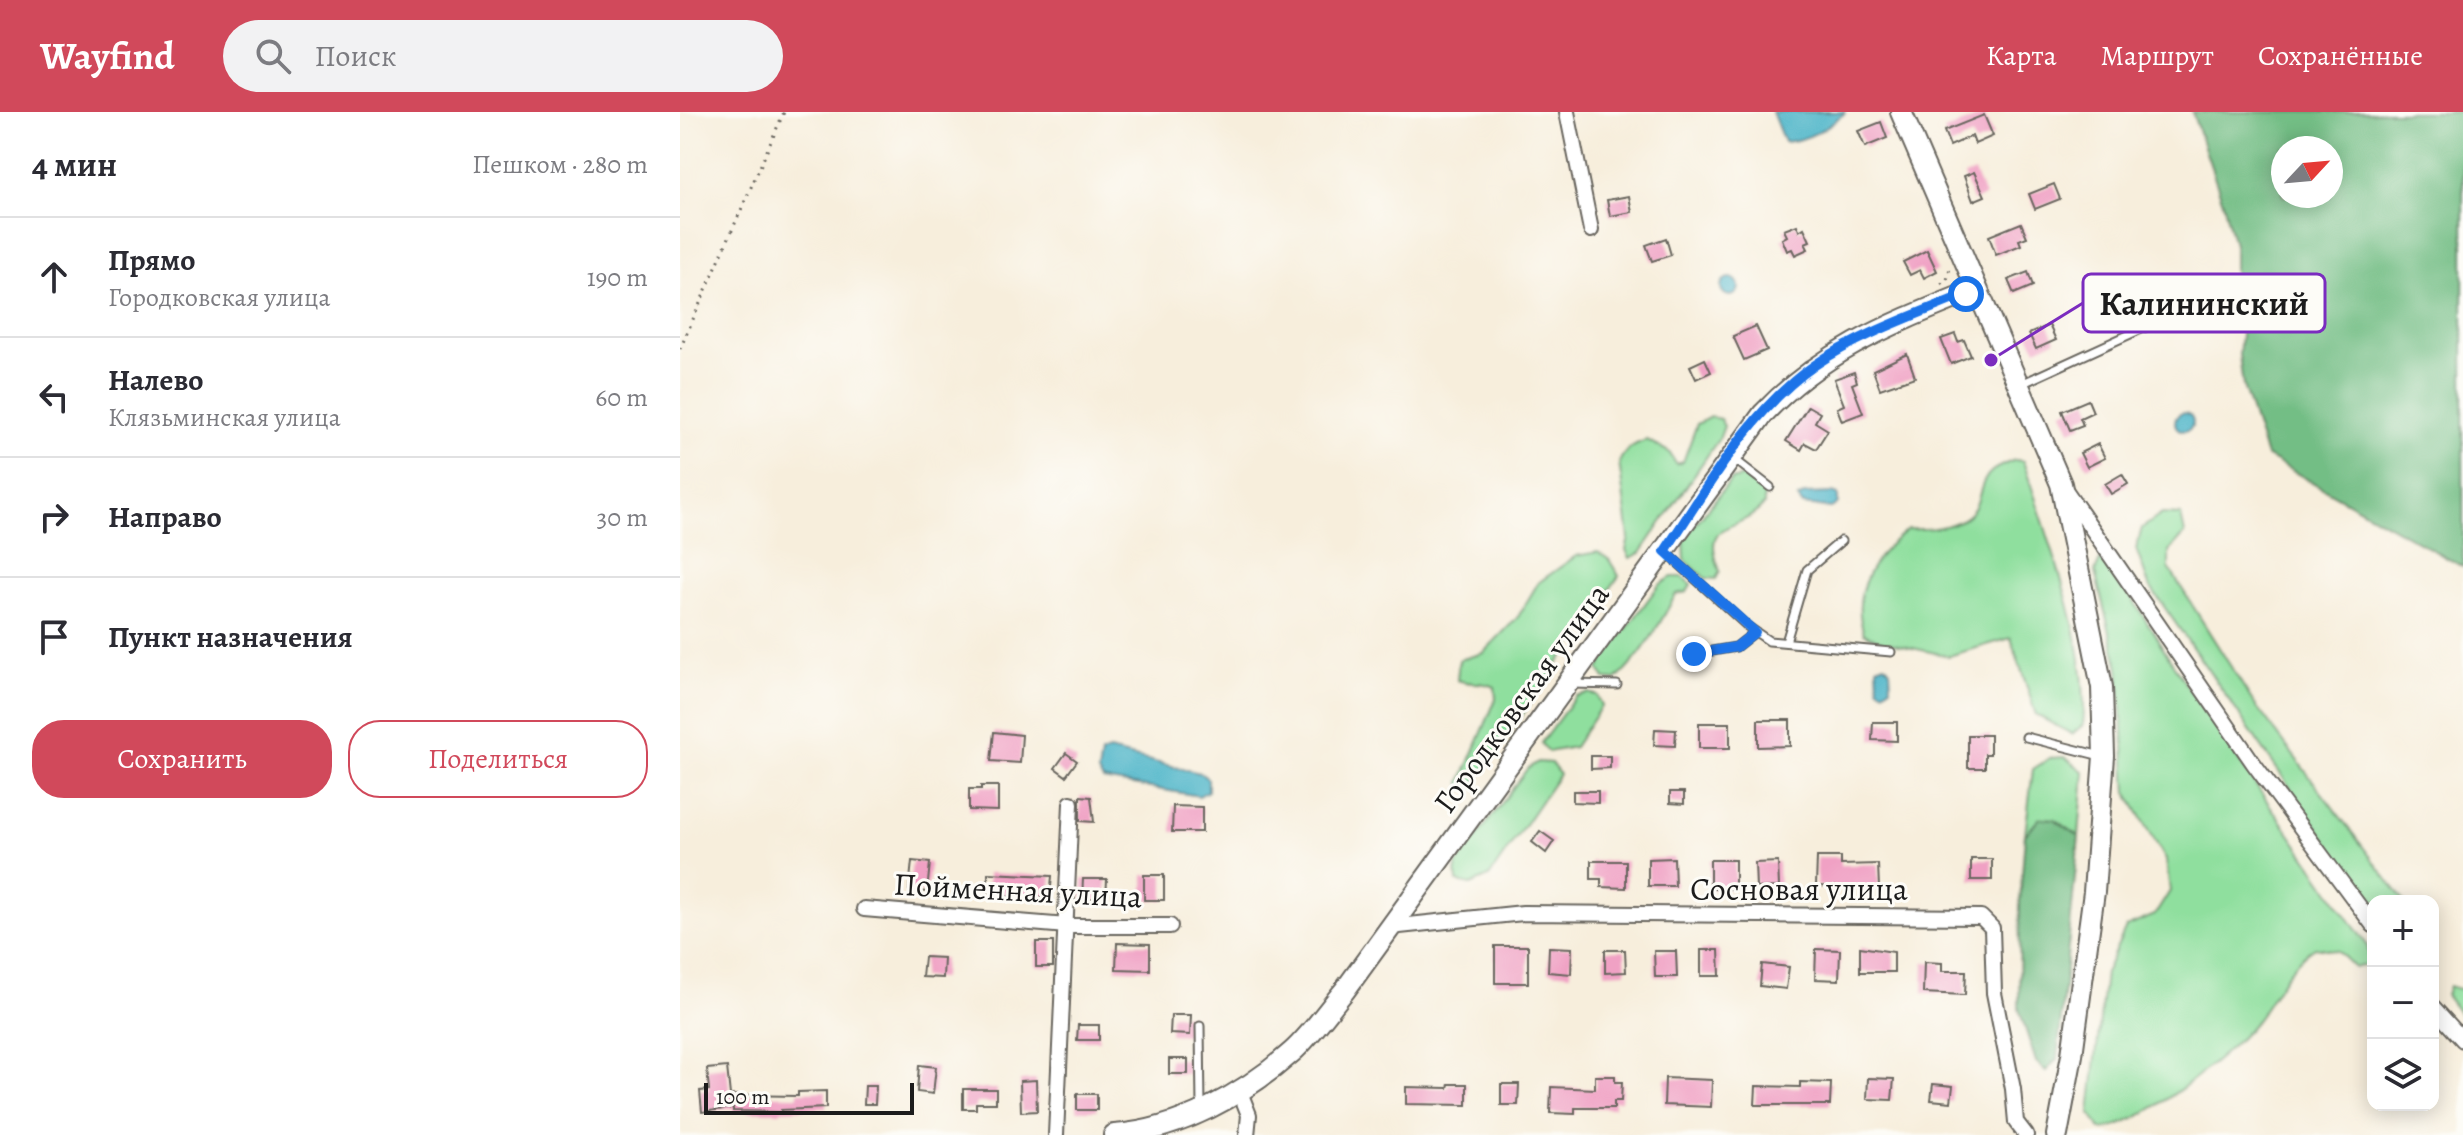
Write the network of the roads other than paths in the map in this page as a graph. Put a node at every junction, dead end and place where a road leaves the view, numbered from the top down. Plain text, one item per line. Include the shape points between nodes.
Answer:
1 (1567, 112) edge
2 (1901, 112) edge
3 (1591, 230) dead end
4 (1975, 290) junction
5 (2185, 309) dead end
6 (2017, 386) junction
7 (1729, 456) junction
8 (2061, 484) junction
9 (1770, 487) dead end
10 (1841, 541) dead end
11 (2100, 541) junction
12 (1665, 551) junction
13 (2078, 562) junction
14 (1755, 632) junction
15 (1786, 642) junction
16 (1891, 652) dead end
17 (1694, 654) dead end
18 (1568, 684) junction
19 (1617, 685) dead end
20 (2026, 737) dead end
21 (2104, 756) junction
22 (1071, 803) dead end
23 (864, 909) dead end
24 (2367, 917) edge
25 (1067, 926) junction
26 (1170, 926) dead end
27 (1390, 927) junction
28 (2439, 1014) edge
29 (1200, 1026) dead end
30 (2463, 1040) edge
31 (1240, 1092) junction
32 (1201, 1109) junction
33 (1056, 1135) edge
34 (1114, 1135) edge
35 (1247, 1135) edge
36 (2026, 1135) edge
37 (2057, 1135) edge

1 - 3 street
2 - 4 main road
4 - 6 main road
4 - 7 main road, Городковская улица via 1815,365 1763,414
5 - 6 lane
6 - 8 main road
7 - 9 lane
7 - 12 main road, Городковская улица
8 - 11 street
8 - 13 main road
10 - 15 lane via 1807,570
11 - 13 lane via 2092,535 2083,537
11 - 24 street
12 - 14 lane
12 - 18 main road, Городковская улица
13 - 21 main road via 2102,687
14 - 15 lane via 1769,641
14 - 17 lane via 1736,647
15 - 16 lane
18 - 19 lane
18 - 27 main road, Городковская улица
20 - 21 lane
21 - 37 main road via 2094,892
22 - 25 street
23 - 25 street, Пойменная улица
25 - 26 street, Пойменная улица
25 - 33 street
27 - 31 main road, Городковская улица via 1294,1050
27 - 36 street, Сосновая улица via 1523,913 1981,917 1992,928 1994,993 2016,1122
28 - 30 street
29 - 32 lane
31 - 32 main road, Городковская улица
31 - 35 street via 1249,1115
32 - 34 main road, Городковская улица via 1175,1121

